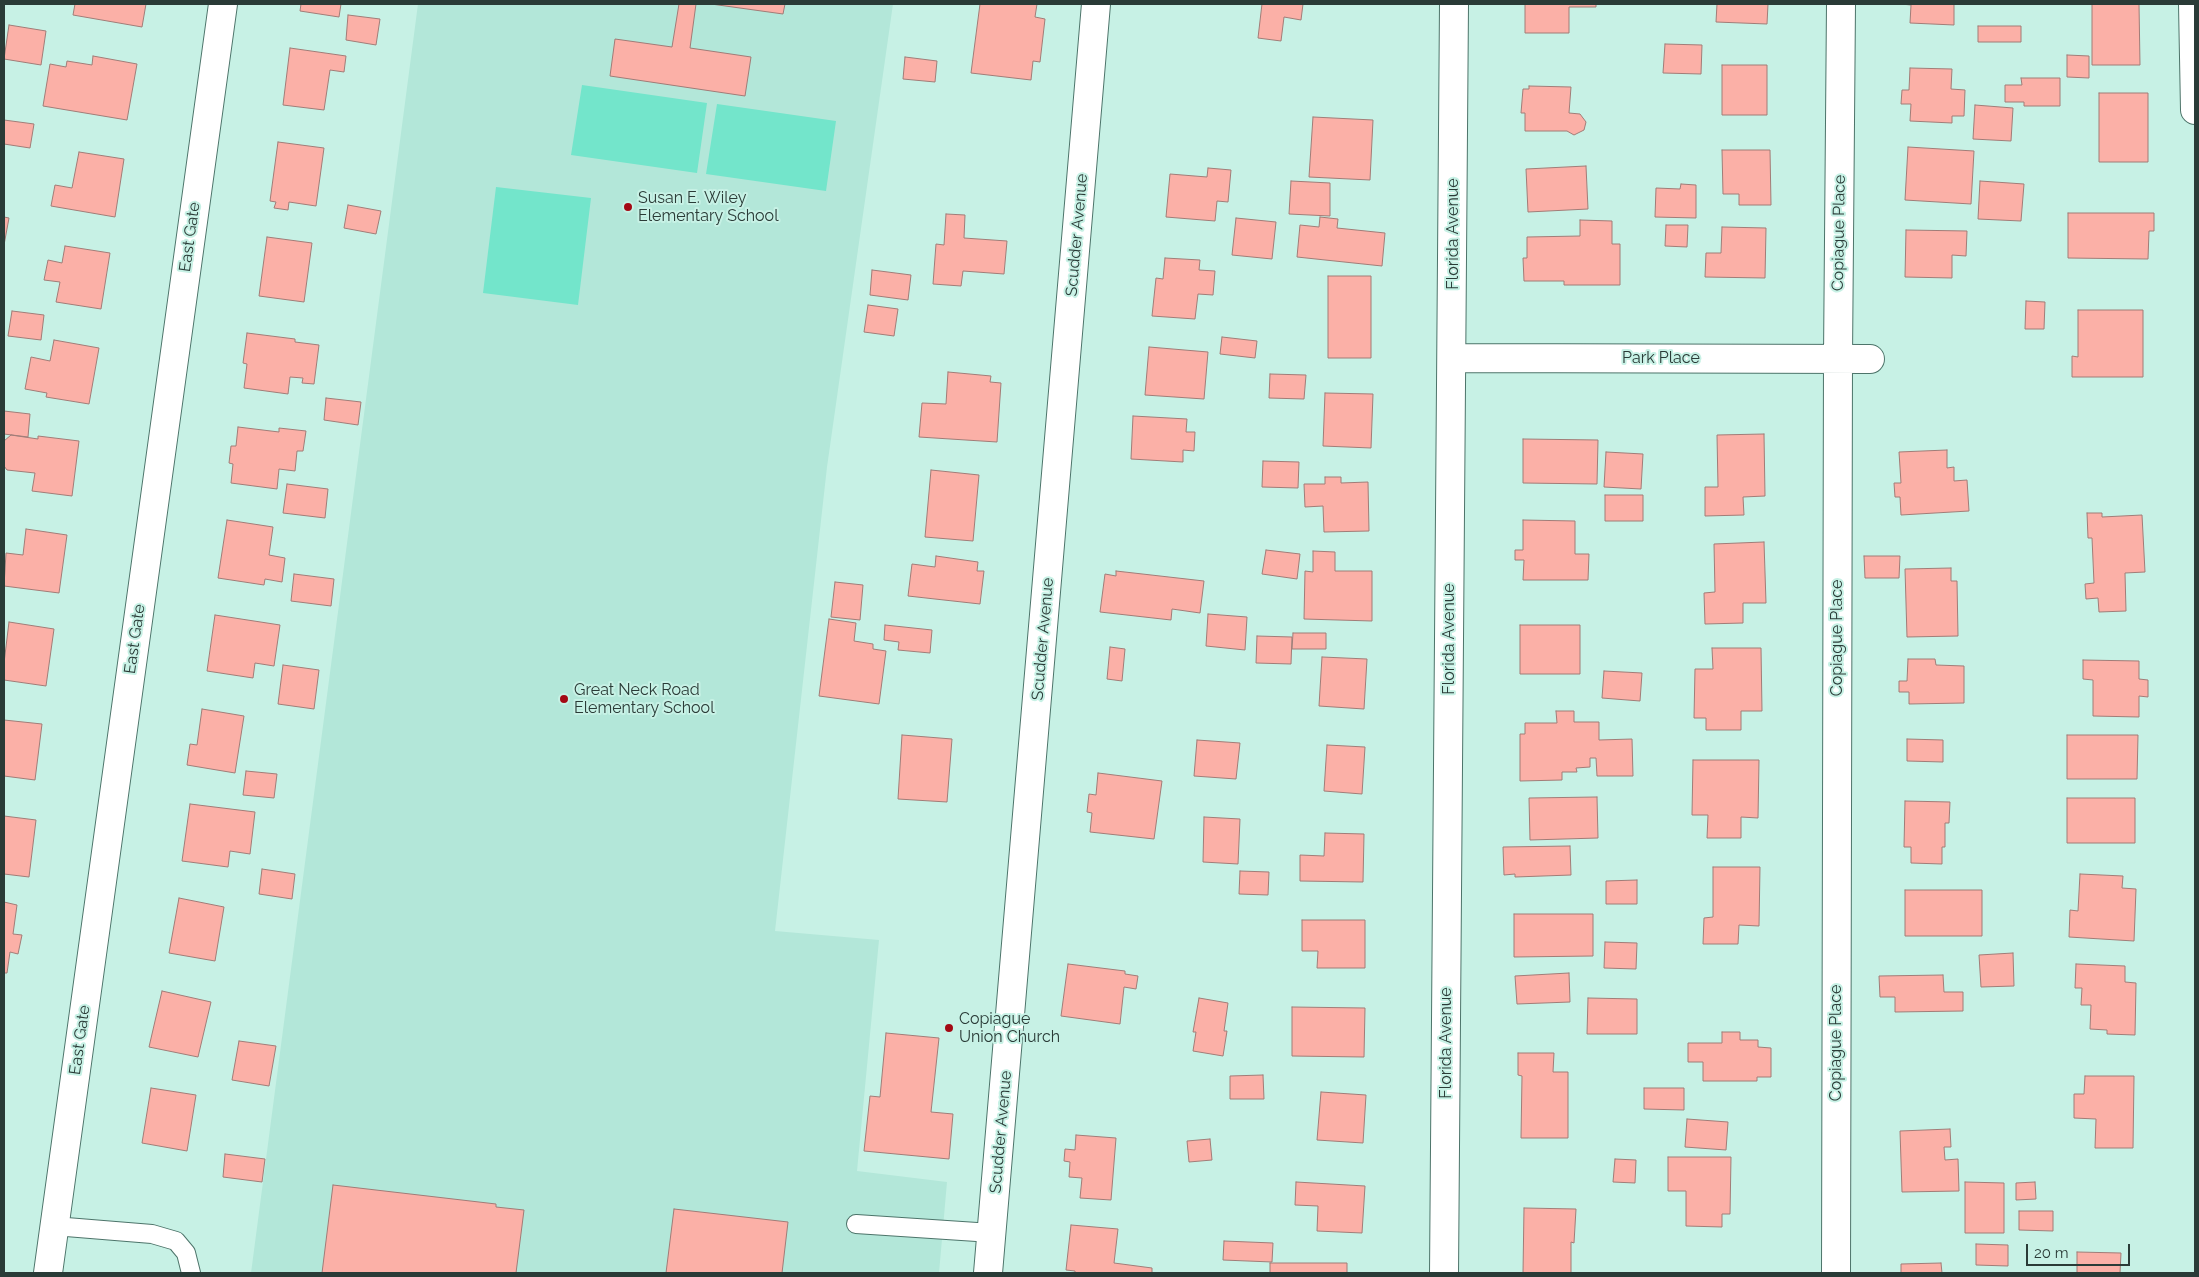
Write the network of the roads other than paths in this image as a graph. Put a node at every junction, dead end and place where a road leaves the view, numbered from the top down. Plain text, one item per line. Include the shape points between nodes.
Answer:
1 (223, 4) edge
2 (1096, 4) edge
3 (1454, 4) edge
4 (1841, 4) edge
5 (2194, 4) edge
6 (2195, 110) edge
7 (1452, 358) junction
8 (1838, 358) junction
9 (1870, 359) dead end
10 (856, 1224) dead end
11 (54, 1226) junction
12 (992, 1233) junction
13 (48, 1273) edge
14 (191, 1273) edge
15 (988, 1273) edge
16 (1444, 1273) edge
17 (1836, 1273) edge

1 - 11 street, East Gate
2 - 12 street, Scudder Avenue
3 - 7 street, Florida Avenue
4 - 8 street, Copiague Place
5 - 6 street
7 - 8 street, Park Place
7 - 16 street, Florida Avenue
8 - 9 street, Park Place
8 - 17 street, Copiague Place
10 - 12 lane
11 - 13 street, East Gate
11 - 14 lane via 152,1234 176,1241 186,1253
12 - 15 street, Scudder Avenue

